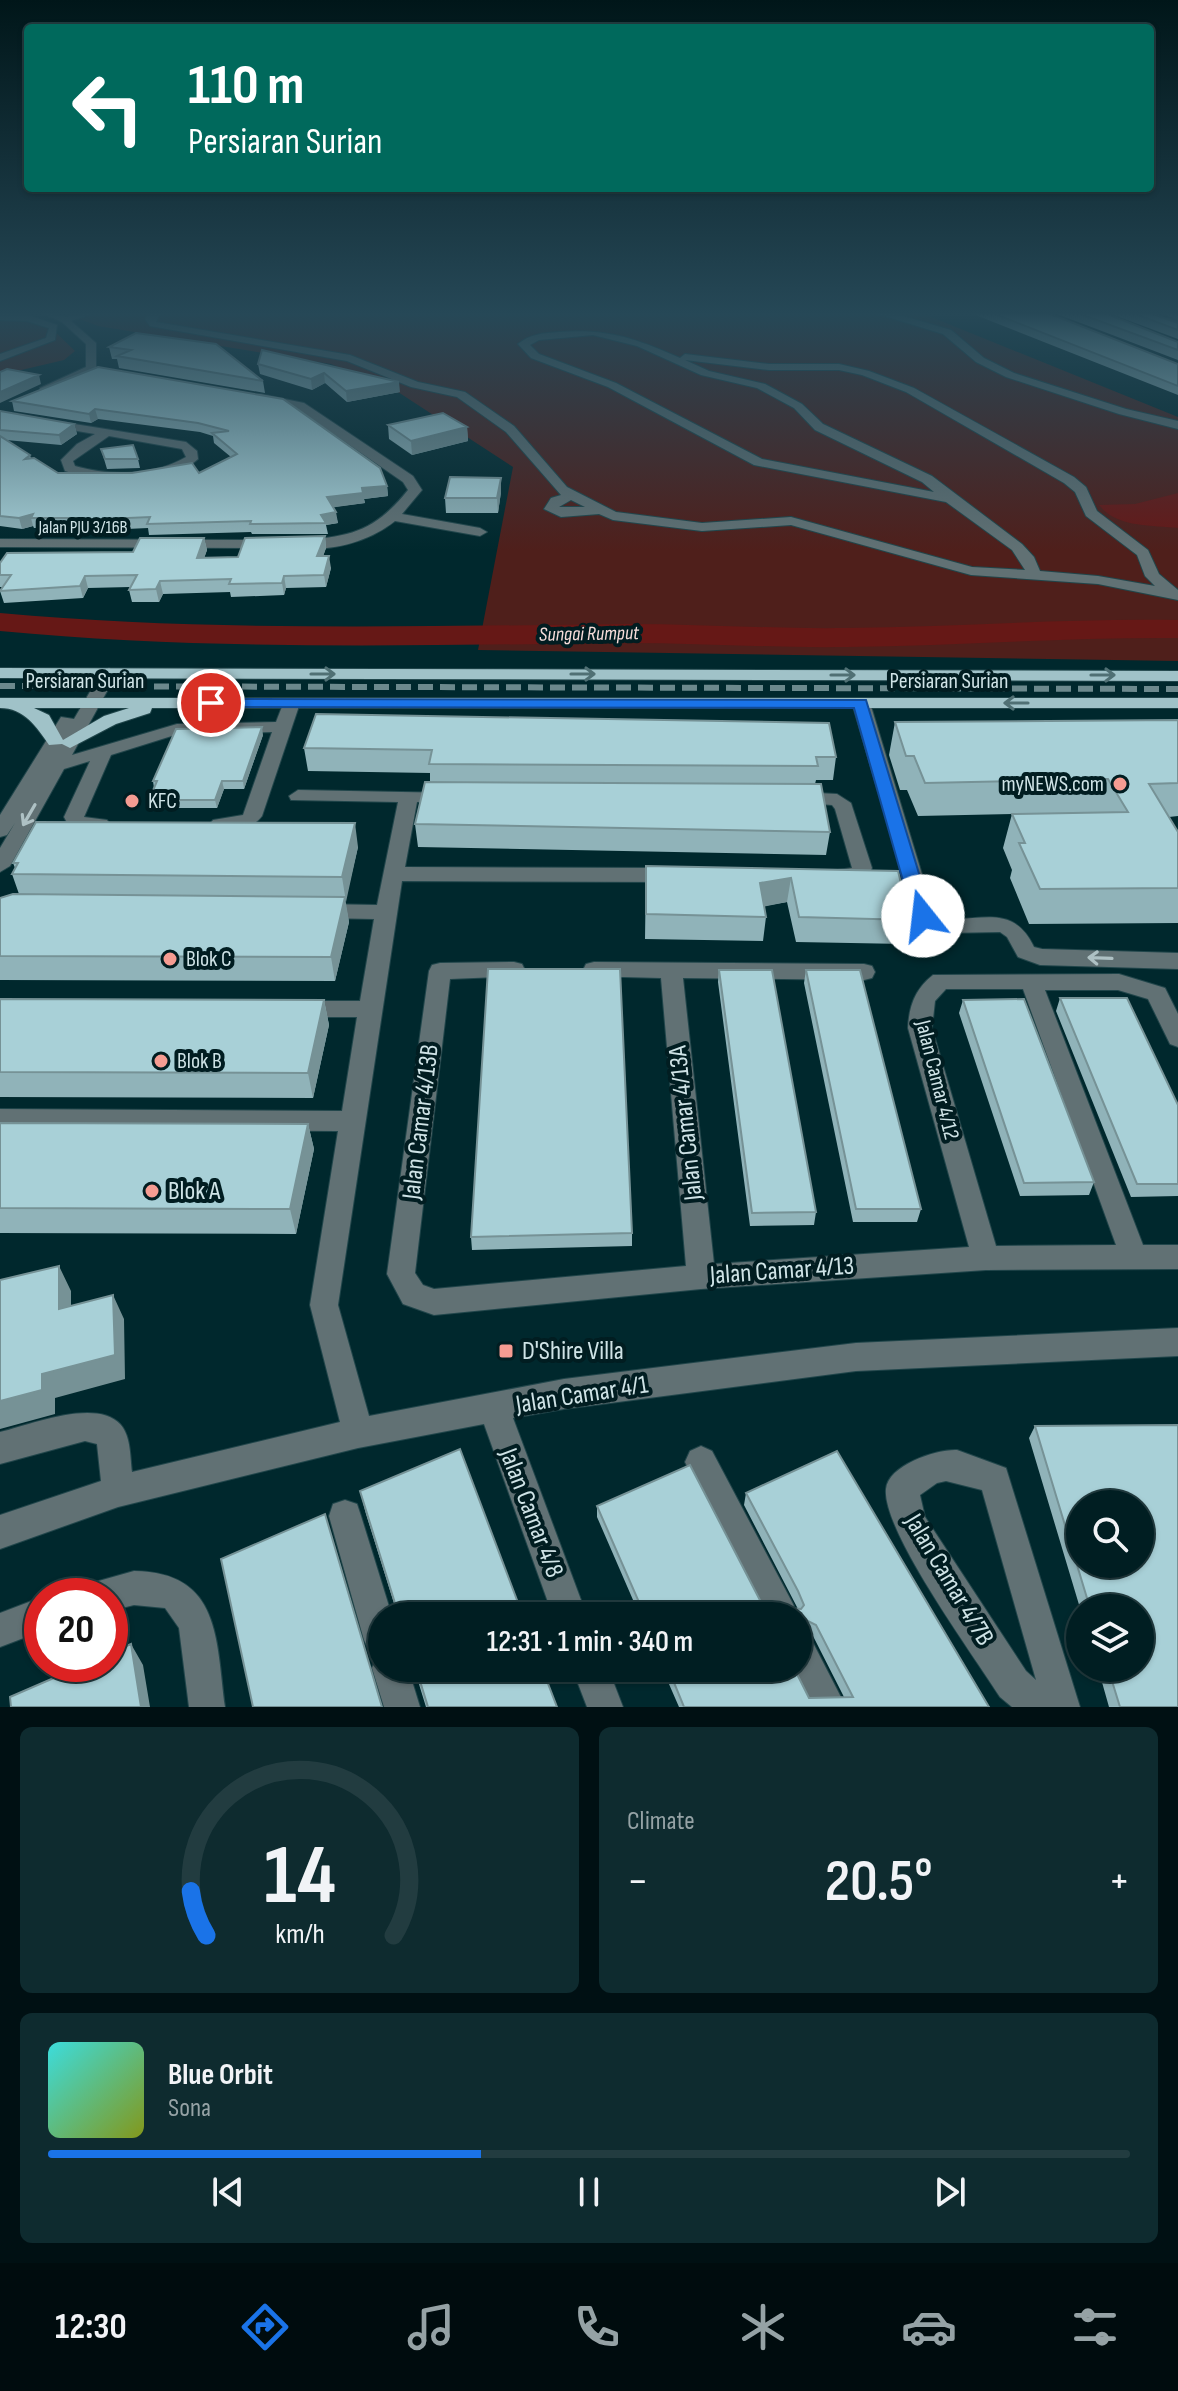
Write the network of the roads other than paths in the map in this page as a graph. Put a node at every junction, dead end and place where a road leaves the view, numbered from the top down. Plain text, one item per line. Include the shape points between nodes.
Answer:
1 (40, 392) edge
2 (449, 392) edge
3 (625, 392) edge
4 (774, 392) edge
5 (913, 392) edge
6 (1061, 392) edge
7 (250, 395) edge
8 (26, 398) edge
9 (13, 404) edge
10 (0, 412) edge
11 (1178, 425) edge
12 (107, 432) junction
13 (570, 496) junction
14 (950, 499) junction
15 (602, 510) junction
16 (395, 517) junction
17 (480, 532) dead end
18 (0, 543) edge
19 (1033, 574) junction
20 (1177, 595) edge
21 (0, 666) edge
22 (0, 673) edge
23 (103, 673) junction
24 (245, 673) junction
25 (1178, 676) edge
26 (2, 703) edge
27 (85, 703) junction
28 (184, 703) junction
29 (291, 703) junction
30 (861, 703) junction
31 (1178, 703) edge
32 (281, 727) junction
33 (62, 742) junction
34 (104, 750) junction
35 (57, 765) junction
36 (298, 796) dead end
37 (409, 797) junction
38 (472, 797) edge
39 (775, 798) edge
40 (125, 824) edge
41 (204, 824) edge
42 (0, 831) edge
43 (0, 866) edge
44 (393, 874) junction
45 (688, 875) edge
46 (812, 876) edge
47 (306, 911) edge
48 (386, 912) junction
49 (1178, 961) edge
50 (533, 970) edge
51 (579, 970) edge
52 (671, 970) junction
53 (864, 972) edge
54 (1031, 981) junction
55 (277, 1009) edge
56 (370, 1009) junction
57 (1178, 1038) edge
58 (0, 1119) edge
59 (353, 1121) junction
60 (1134, 1257) junction
61 (1178, 1257) edge
62 (986, 1258) junction
63 (401, 1274) joint
64 (701, 1277) junction
65 (1178, 1342) edge
66 (494, 1409) junction
67 (358, 1433) junction
68 (0, 1448) edge
69 (701, 1462) dead end
70 (118, 1491) junction
71 (345, 1516) dead end
72 (0, 1532) edge
73 (128, 1589) edge
74 (371, 1602) edge
75 (565, 1602) edge
76 (774, 1602) edge
77 (24, 1621) edge
78 (0, 1630) edge
79 (812, 1676) edge
80 (394, 1682) edge
81 (595, 1682) edge
82 (207, 1707) edge
83 (402, 1707) edge
84 (605, 1707) edge
85 (828, 1707) edge
86 (1040, 1707) edge
87 (1062, 1707) edge

1 - 8 street
2 - 13 street via 461,394 510,429
3 - 14 street via 758,462
4 - 14 street via 819,427 927,479
5 - 20 street via 1069,480 1081,490 1091,513 1135,544 1152,576
6 - 11 street
7 - 16 street via 300,405 408,479 415,490
9 - 10 street
10 - 12 street
12 - 12 street via 186,446 192,459 174,470 148,474 69,468 73,453
13 - 15 street
13 - 15 street via 551,509
14 - 19 street via 1020,546
15 - 19 street via 636,521 702,527 791,521 971,571
16 - 17 street
16 - 18 street, Jalan PJU 3/16B via 364,535 315,543
19 - 20 street
21 - 24 main road, Persiaran Surian
22 - 23 main road, Persiaran Surian
23 - 24 main road, Persiaran Surian
23 - 27 street
24 -> 25 main road, Persiaran Surian
26 - 27 main road, Persiaran Surian
26 - 33 main road via 43,719
27 - 28 main road, Persiaran Surian
27 - 33 street
28 - 29 main road, Persiaran Surian
28 - 33 main road via 140,709
29 - 30 main road, Persiaran Surian
29 - 32 street
31 -> 30 main road, Persiaran Surian
49 -> 30 street via 1040,957 1026,952 1007,927 926,921 884,747
32 - 34 street via 177,729
32 - 41 street via 252,816 236,824
33 - 35 street
33 - 42 street
34 - 35 street
34 - 40 street via 74,817 77,824
35 -> 43 street
36 - 37 street
37 - 38 street
37 - 44 street
39 - 46 street via 823,798 844,807 862,868 859,874
44 - 45 street
44 - 48 street
47 - 48 street
48 - 56 street
50 - 63 street, Jalan Camar 4/13B via 440,971
51 - 52 street
52 - 53 street
52 - 64 street, Jalan Camar 4/13A
54 - 57 street, Jalan Camar 4/12 via 1119,982 1157,994
54 - 60 street
54 - 62 street, Jalan Camar 4/12 via 941,981 928,989 920,1010 920,1028
55 - 56 street
56 - 59 street
58 - 59 street
59 - 67 street via 324,1305
60 - 61 street, Jalan Camar 4/13
60 - 62 street, Jalan Camar 4/13
62 - 64 street, Jalan Camar 4/13
63 - 64 street, Jalan Camar 4/13 via 413,1295 434,1302
65 - 66 street, Jalan Camar 4/1 via 856,1357 564,1394
66 - 67 street, Jalan Camar 4/1
66 - 75 street, Jalan Camar 4/8
67 - 70 street, Jalan Camar 4/1
68 - 70 street via 85,1426 98,1428 113,1441
69 - 76 street
70 - 72 street, Jalan Camar 4/1
71 - 74 street
73 - 82 street via 163,1586 182,1599 194,1617
77 - 78 street
79 - 85 street
80 - 83 street
81 - 84 street
86 - 87 street, Jalan Camar 4/7B via 1013,1684 910,1524 902,1489 921,1472 959,1463 995,1479

